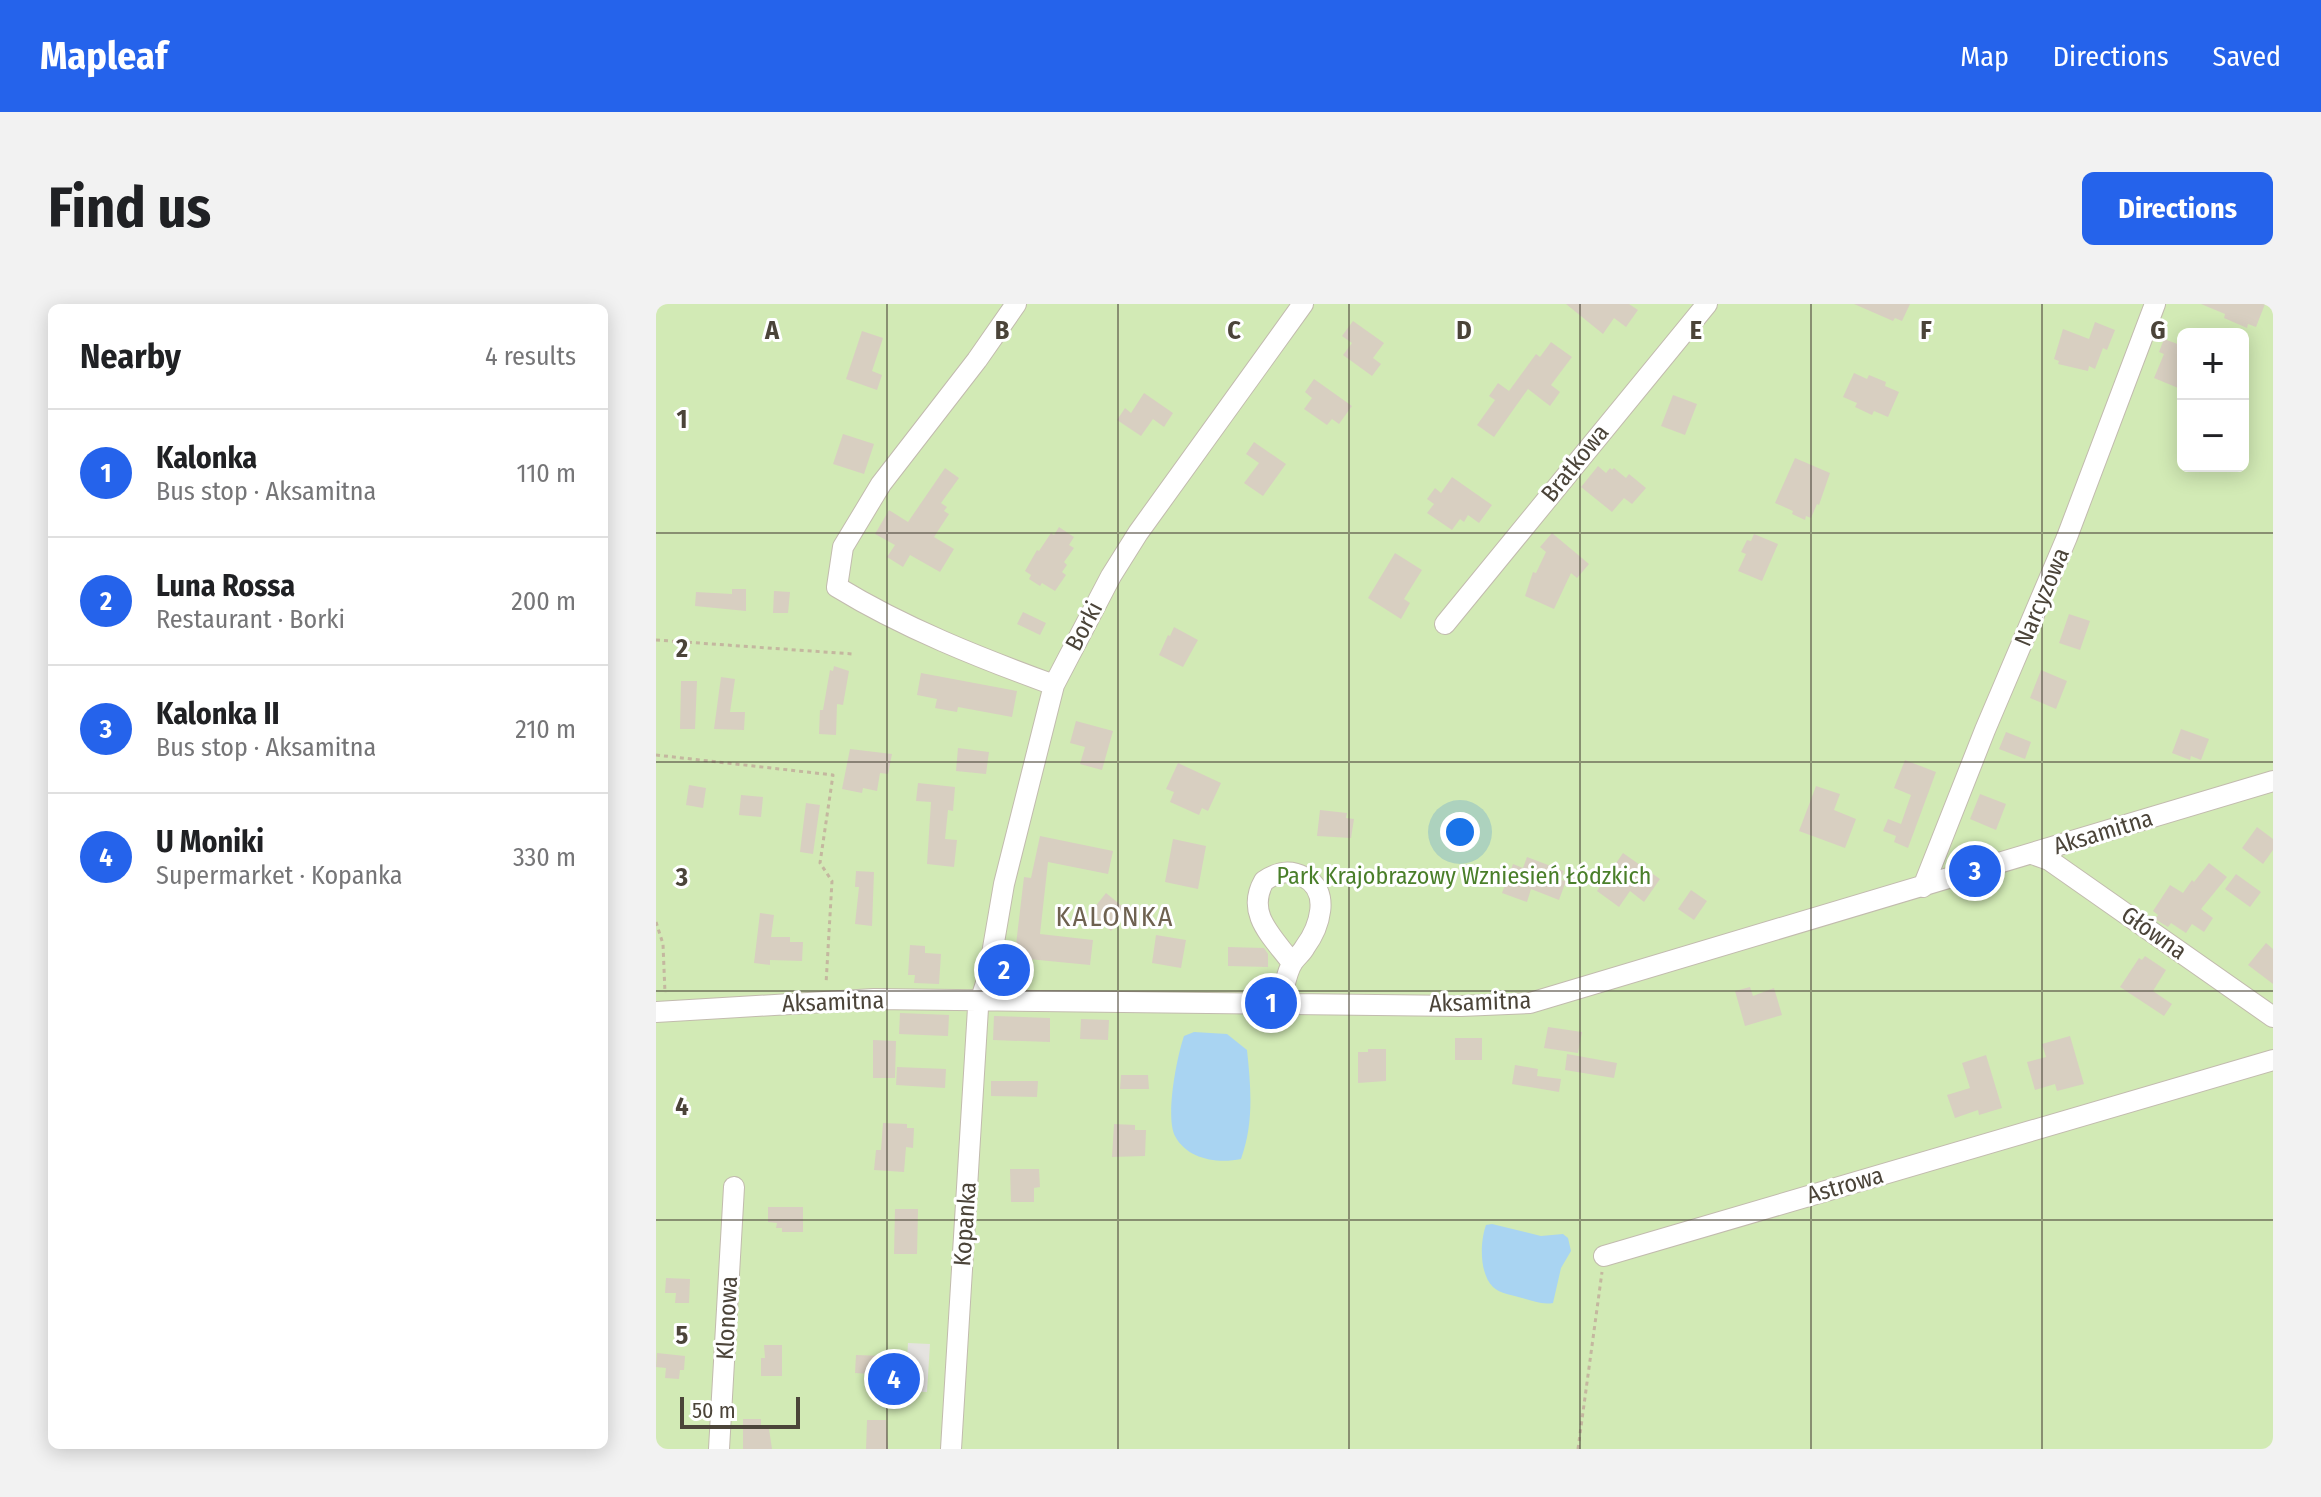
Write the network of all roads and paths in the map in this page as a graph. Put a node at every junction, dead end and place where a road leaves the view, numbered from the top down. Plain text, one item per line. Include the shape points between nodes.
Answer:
1 (1016, 304) edge
2 (1303, 304) edge
3 (1707, 304) edge
4 (2155, 304) edge
5 (1445, 624) dead end
6 (656, 640) edge
7 (853, 654) dead end
8 (1054, 685) junction
9 (656, 755) edge
10 (2273, 781) edge
11 (2032, 854) junction
12 (1923, 887) junction
13 (656, 922) edge
14 (1292, 963) dead end
15 (826, 983) dead end
16 (981, 999) junction
17 (1280, 1003) junction
18 (660, 1004) edge
19 (2273, 1017) edge
20 (2273, 1060) edge
21 (734, 1187) dead end
22 (1604, 1256) joint
23 (719, 1449) edge
24 (951, 1449) edge
25 (1578, 1449) edge

1 - 8 street via 881,484 843,547 837,587 980,657
2 - 8 street, Borki via 1138,533
3 - 5 street, Bratkowa
4 - 12 street, Narcyzowa via 2067,537
6 - 7 path
8 - 16 street, Borki
9 - 15 path via 833,775 820,863 832,881
10 - 11 street, Aksamitna
11 - 12 street, Aksamitna
11 - 19 street, Główna via 2049,860
12 - 17 street, Aksamitna via 1530,1003
13 - 18 path via 663,944
14 - 17 street
16 - 17 street, Aksamitna
16 - 18 street, Aksamitna
16 - 24 street, Kopanka
20 - 22 street, Astrowa
21 - 23 street, Klonowa
22 - 25 path

